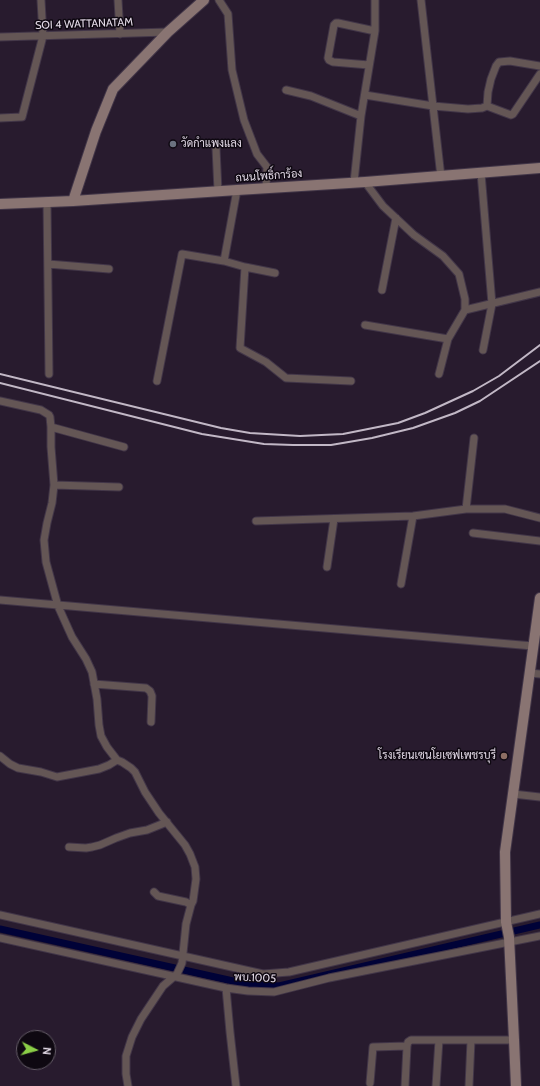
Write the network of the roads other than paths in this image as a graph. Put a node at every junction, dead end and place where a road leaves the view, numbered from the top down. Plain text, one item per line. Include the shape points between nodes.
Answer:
1 (41, 0) edge
2 (118, 0) edge
3 (204, 0) edge
4 (219, 0) edge
5 (375, 0) edge
6 (421, 0) edge
7 (375, 31) junction
8 (168, 32) junction
9 (120, 34) junction
10 (43, 36) junction
11 (0, 37) edge
12 (369, 65) junction
13 (540, 66) edge
14 (540, 74) edge
15 (286, 90) dead end
16 (365, 95) junction
17 (433, 106) junction
18 (486, 106) junction
19 (361, 116) junction
20 (0, 118) edge
21 (216, 148) dead end
22 (540, 168) edge
23 (481, 173) junction
24 (440, 177) junction
25 (354, 182) junction
26 (365, 182) junction
27 (266, 188) junction
28 (237, 190) junction
29 (218, 191) junction
30 (72, 201) junction
31 (47, 202) junction
32 (0, 204) edge
33 (396, 218) junction
34 (224, 262) junction
35 (48, 264) junction
36 (245, 267) junction
37 (109, 269) dead end
38 (275, 273) dead end
39 (382, 290) dead end
40 (540, 292) edge
41 (492, 304) junction
42 (464, 310) junction
43 (365, 326) dead end
44 (448, 338) junction
45 (483, 350) dead end
46 (48, 374) dead end
47 (439, 374) dead end
48 (157, 381) dead end
49 (351, 381) dead end
50 (0, 401) edge
51 (51, 427) junction
52 (474, 438) dead end
53 (124, 447) dead end
54 (54, 485) junction
55 (119, 487) dead end
56 (466, 509) junction
57 (413, 516) junction
58 (540, 518) edge
59 (334, 519) junction
60 (256, 521) dead end
61 (473, 533) dead end
62 (540, 541) edge
63 (327, 567) dead end
64 (401, 584) dead end
65 (540, 598) edge
66 (0, 600) edge
67 (58, 605) junction
68 (533, 646) junction
69 (529, 672) junction
70 (540, 674) edge
71 (94, 684) junction
72 (151, 722) dead end
73 (0, 756) edge
74 (117, 760) junction
75 (513, 794) junction
76 (540, 797) edge
77 (167, 822) junction
78 (69, 847) dead end
79 (154, 892) dead end
80 (191, 905) junction
81 (540, 914) edge
82 (0, 915) edge
83 (506, 922) junction
84 (540, 936) edge
85 (0, 938) edge
86 (509, 939) junction
87 (182, 959) junction
88 (176, 976) junction
89 (226, 988) junction
90 (439, 1040) junction
91 (471, 1040) junction
92 (514, 1040) junction
93 (407, 1046) junction
94 (370, 1083) dead end
95 (128, 1086) edge
96 (236, 1086) edge
97 (405, 1086) edge
98 (436, 1086) edge
99 (469, 1086) edge
100 (516, 1086) edge

1 - 10 street
2 - 9 street
3 - 8 street
4 - 27 street via 228,14 232,70 244,120 257,154 266,167
5 - 7 street
6 - 17 street
7 - 12 street
7 - 12 street via 336,23 332,33 329,60
8 - 9 street, SOI 4 WATTANATAM
8 - 30 street via 113,88
9 - 10 street, SOI 4 WATTANATAM
10 - 11 street, SOI 4 WATTANATAM
10 - 20 street via 22,117
12 - 16 street
13 - 18 street via 510,61 497,64 491,79
14 - 18 street via 513,114
15 - 19 street via 311,96
16 - 17 street
16 - 19 street
17 - 18 street via 468,109
17 - 24 street
19 - 25 street
21 - 29 street
22 - 23 street, ถนนโพธิ์การ้อง
23 - 24 street, ถนนโพธิ์การ้อง
23 - 41 street
24 - 26 street, ถนนโพธิ์การ้อง
25 - 26 street, ถนนโพธิ์การ้อง
25 - 27 street, ถนนโพธิ์การ้อง
26 - 33 street via 383,206
27 - 28 street, ถนนโพธิ์การ้อง
28 - 29 street, ถนนโพธิ์การ้อง
28 - 34 street
29 - 30 street, ถนนโพธิ์การ้อง
30 - 31 street, ถนนโพธิ์การ้อง
31 - 32 street, ถนนโพธิ์การ้อง
31 - 35 street
33 - 39 street
33 - 42 street via 443,256 459,274 465,299
34 - 36 street
34 - 48 street via 182,254
35 - 37 street
35 - 46 street
36 - 38 street
36 - 49 street via 240,348 266,362 286,378
40 - 41 street
41 - 42 street
41 - 45 street
42 - 44 street
43 - 44 street
44 - 47 street
50 - 51 street via 41,410 50,417
51 - 53 street
51 - 54 street
52 - 56 street
54 - 55 street
54 - 67 street via 44,540 46,562
56 - 57 street
56 - 58 street via 505,509
57 - 59 street
57 - 64 street
59 - 60 street
59 - 63 street
61 - 62 street
65 - 68 street
66 - 67 street
67 - 68 street
67 - 71 street via 72,638 92,672
68 - 69 street
69 - 70 street
69 - 75 street
71 - 72 street via 146,688 152,696
71 - 74 street via 101,736
73 - 74 street via 18,768 57,777 99,769
74 - 77 street via 135,772 145,792
75 - 76 street
75 - 83 street via 505,852
77 - 78 street via 92,847
77 - 80 street via 185,845 194,867 196,879
79 - 80 street via 158,896
80 - 87 street
81 - 83 street
82 - 87 street
83 - 86 street
83 - 87 street via 289,972 263,974
84 - 86 street, พบ.1005
85 - 88 street, พบ.1005
86 - 89 street, พบ.1005 via 274,992
86 - 92 street
87 - 88 street
88 - 89 street, พบ.1005
88 - 95 street via 163,986 132,1037 126,1056
89 - 96 street
90 - 91 street
90 - 93 street via 411,1040
90 - 98 street
91 - 92 street
91 - 99 street
92 - 100 street
93 - 94 street via 373,1047
93 - 97 street

